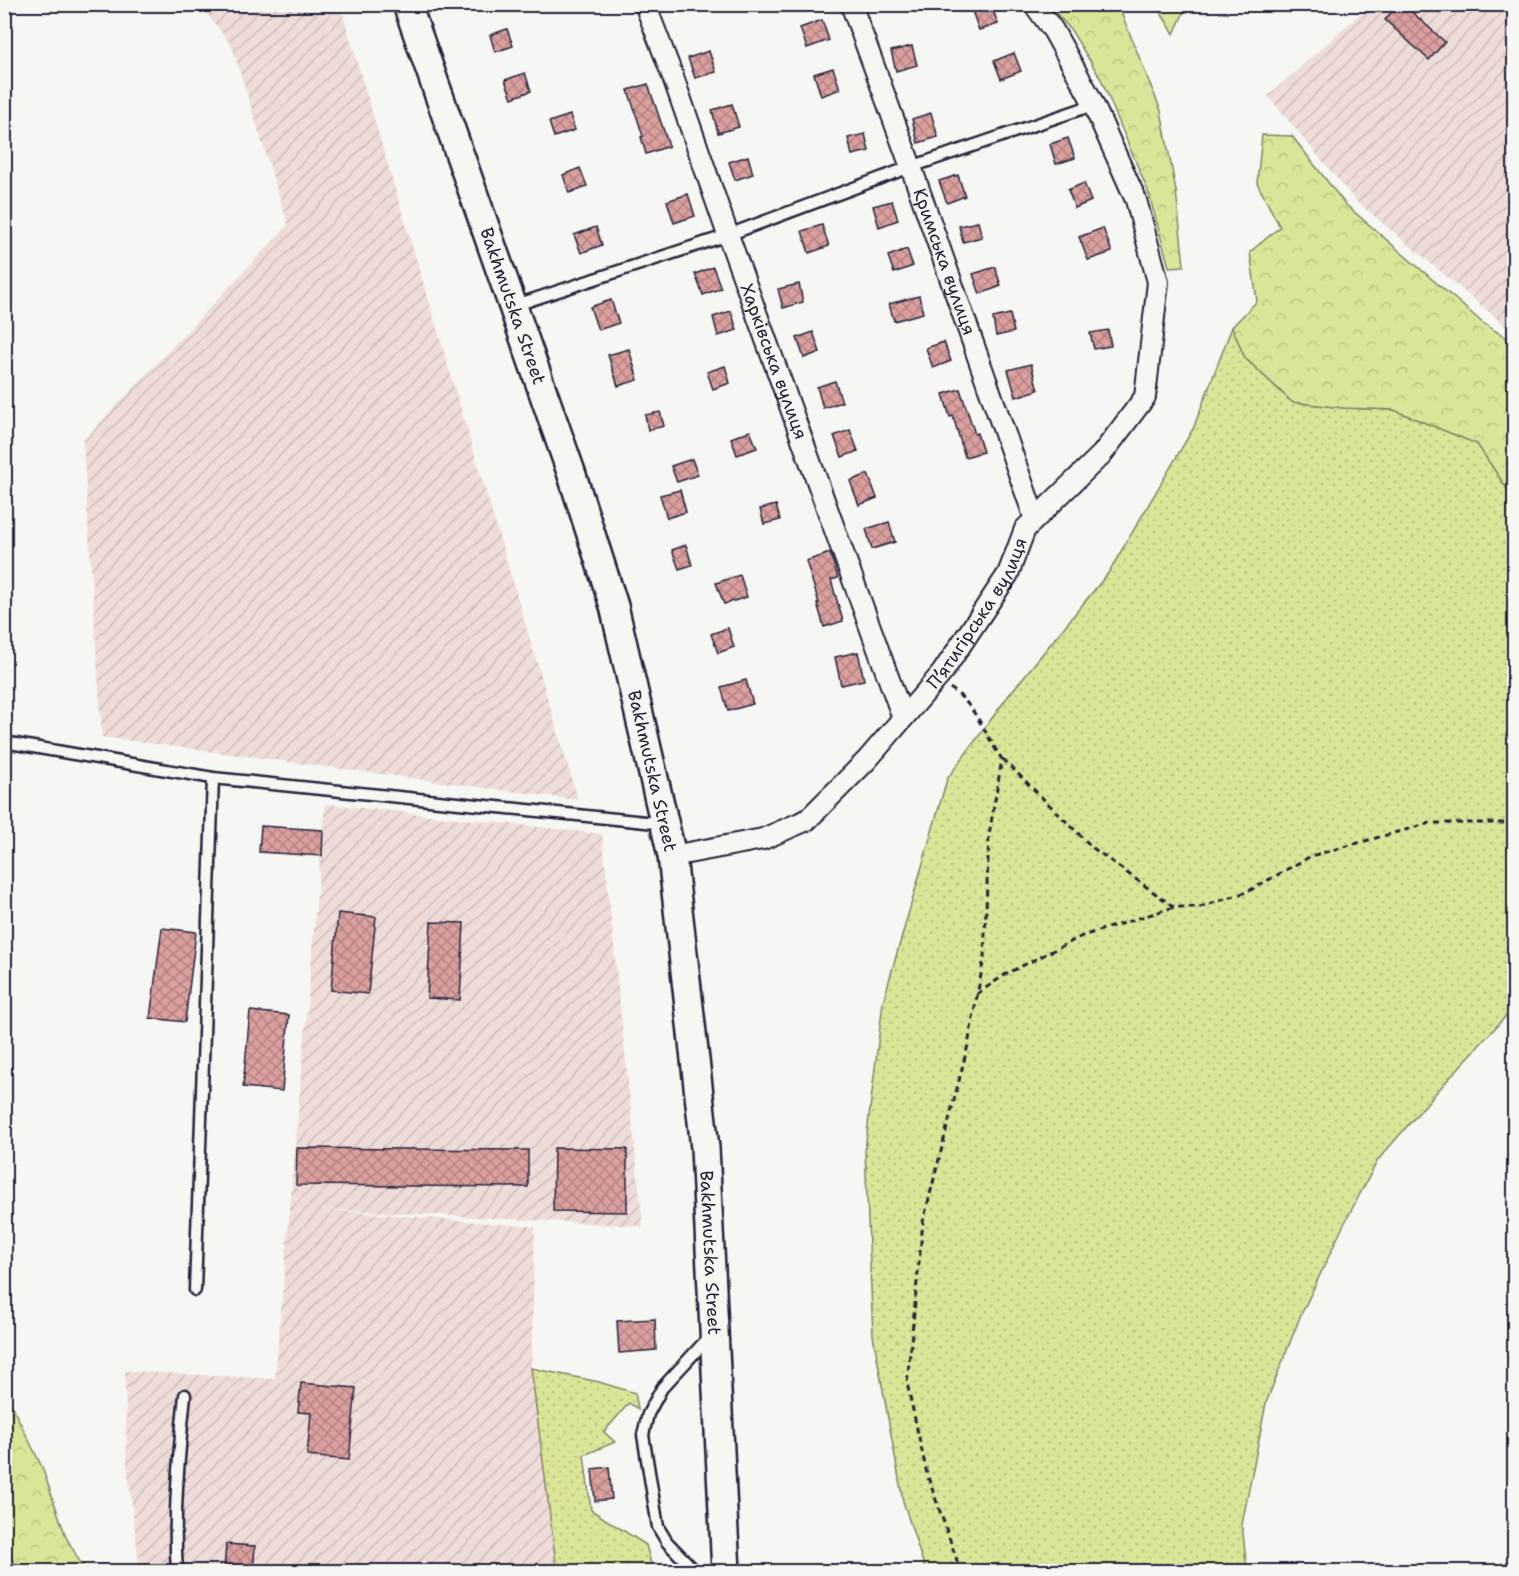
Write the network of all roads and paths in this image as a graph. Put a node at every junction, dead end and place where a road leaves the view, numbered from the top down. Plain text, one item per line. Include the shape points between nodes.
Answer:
1 (407, 4) edge
2 (645, 4) edge
3 (851, 4) edge
4 (1034, 4) edge
5 (1093, 105) junction
6 (911, 167) junction
7 (728, 235) junction
8 (513, 306) junction
9 (1035, 519) junction
10 (937, 679) junction
11 (903, 718) junction
12 (4, 742) edge
13 (1002, 759) junction
14 (213, 778) junction
15 (1515, 823) edge
16 (666, 825) junction
17 (672, 856) junction
18 (1174, 907) junction
19 (978, 994) junction
20 (195, 1290) dead end
21 (713, 1333) junction
22 (186, 1395) dead end
23 (177, 1572) edge
24 (696, 1572) edge
25 (726, 1572) edge
26 (961, 1572) edge

1 - 8 main road, Bakhmutska Street
2 - 7 street, Харківська вулиця
3 - 6 street, Кримська вулиця
4 - 5 street, П’ятигірська вулиця via 1053,30
5 - 6 lane
5 - 9 street, П’ятигірська вулиця via 1136,200 1158,282 1144,397 1102,454
6 - 7 lane
6 - 9 street, Кримська вулиця
7 - 8 lane
7 - 11 street, Харківська вулиця
8 - 16 main road, Bakhmutska Street via 614,606
9 - 10 street, П’ятигірська вулиця via 1025,528 1008,574
10 - 11 street, П’ятигірська вулиця
10 - 13 path via 970,704
11 - 17 street, П’ятигірська вулиця via 807,820 763,839
12 - 14 lane
13 - 18 path via 1093,848
13 - 19 path via 989,835 984,958
14 - 16 lane
14 - 20 lane
15 - 18 path via 1430,823 1311,856 1247,892 1200,907
16 - 17 main road, Bakhmutska Street
17 - 21 main road, Bakhmutska Street via 705,1148
18 - 19 path via 1082,936 1006,974
19 - 26 path via 923,1222 907,1383 927,1474
21 - 24 lane via 662,1388 648,1414 643,1435 658,1527
21 - 25 main road, Bakhmutska Street
22 - 23 lane via 178,1462

